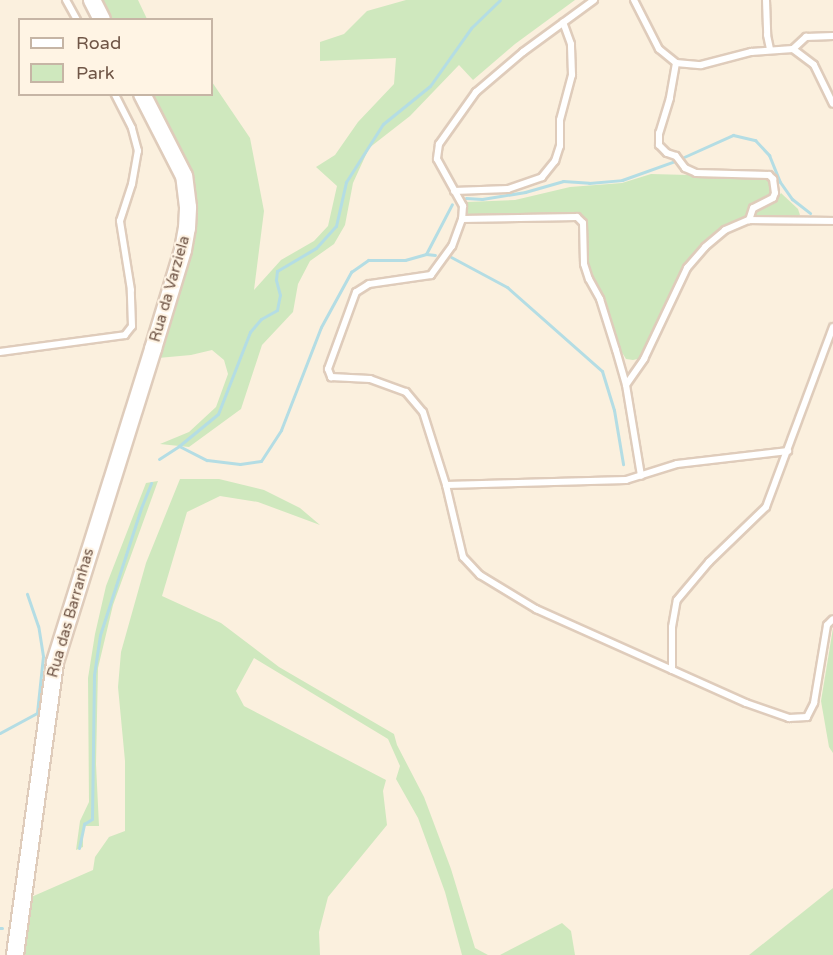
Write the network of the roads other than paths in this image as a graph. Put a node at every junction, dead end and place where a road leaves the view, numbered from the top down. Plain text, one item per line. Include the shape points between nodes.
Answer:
1 (66, 0) edge
2 (92, 0) edge
3 (594, 0) edge
4 (634, 0) edge
5 (766, 0) edge
6 (76, 18) edge
7 (101, 18) edge
8 (563, 22) junction
9 (833, 36) edge
10 (793, 49) junction
11 (770, 50) junction
12 (676, 63) junction
13 (116, 96) edge
14 (143, 96) edge
15 (833, 104) edge
16 (454, 191) junction
17 (462, 219) junction
18 (749, 220) junction
19 (833, 221) edge
20 (833, 327) edge
21 (153, 349) joint
22 (0, 351) edge
23 (626, 385) junction
24 (788, 451) junction
25 (641, 476) junction
26 (446, 485) junction
27 (833, 620) edge
28 (672, 670) junction
29 (15, 955) edge

1 - 6 lane
2 - 7 main road
3 - 8 lane
4 - 12 lane via 659,49
5 - 11 lane
8 - 16 lane via 476,92 439,144 437,159
8 - 16 lane via 571,44 572,75 560,120 560,146 555,161 542,177 508,189
9 - 10 lane via 806,37
10 - 11 lane
10 - 15 lane via 814,65
11 - 12 lane via 701,65
12 - 18 lane via 659,145 696,173 769,175 776,193 753,208
13 - 22 lane via 132,128 138,152 120,221 131,290 132,326 125,335
14 - 21 main road, Rua da Varziela via 184,176 188,207 183,250
16 - 17 lane via 463,206
17 - 23 lane via 576,217 583,223 584,264 600,299
17 - 26 lane via 452,246 431,274 369,284 356,292 328,369 332,377 370,379 406,392 423,412
18 - 19 lane
18 - 23 lane via 725,231 687,268 644,359
20 - 24 lane
21 - 29 main road, Rua das Barranhas via 54,662
23 - 25 lane
24 - 25 lane via 677,464
24 - 28 lane via 766,507 709,561 677,600 672,627
25 - 26 lane via 626,480
26 - 28 lane via 463,557 480,575 536,609
27 - 28 lane via 827,625 814,703 807,717 789,718

